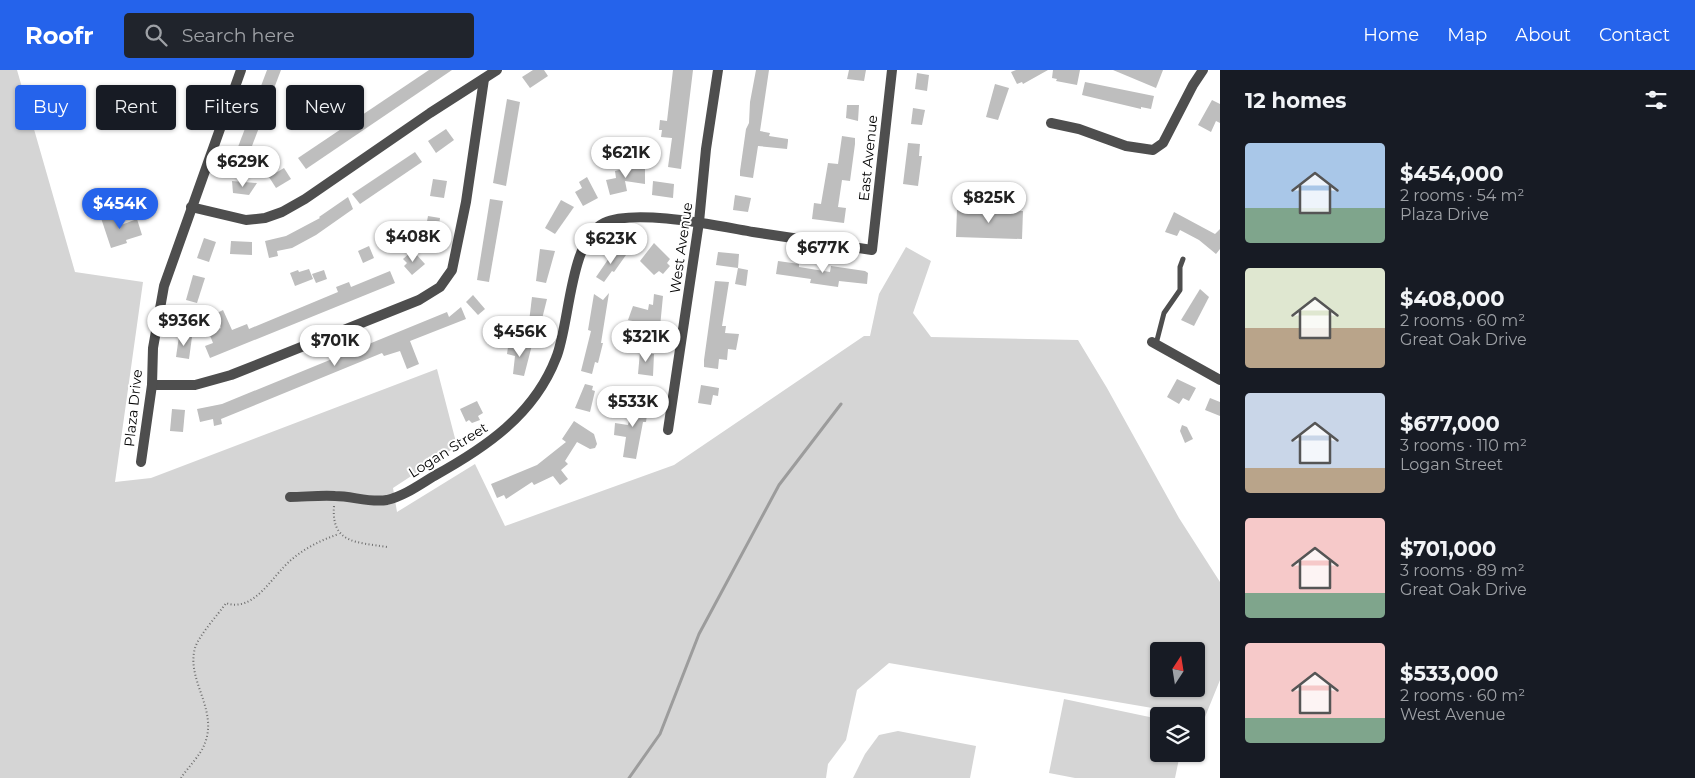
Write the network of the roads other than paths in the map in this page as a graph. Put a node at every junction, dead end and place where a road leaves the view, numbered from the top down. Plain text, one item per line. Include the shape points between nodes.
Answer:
1 (241, 70) edge
2 (718, 70) edge
3 (892, 70) edge
4 (1203, 70) edge
5 (490, 74) edge
6 (1051, 123) dead end
7 (191, 207) junction
8 (699, 222) junction
9 (872, 250) joint
10 (1183, 258) dead end
11 (1154, 343) joint
12 (1220, 380) edge
13 (152, 385) junction
14 (668, 430) dead end
15 (141, 462) dead end
16 (290, 498) dead end

1 - 7 street, Plaza Drive
2 - 8 street, West Avenue
3 - 9 street, East Avenue
4 - 6 street via 1171,131 1160,146 1149,150
5 - 7 street via 306,199 274,215 242,220
5 - 13 street via 454,262 449,276 440,286 419,300 231,375 195,385
7 - 13 street, Plaza Drive via 164,286 153,348
8 - 9 street, Logan Street
8 - 14 street, West Avenue
8 - 16 street, Logan Street via 629,217 598,226 577,261 557,357 546,381 498,437 400,496 375,501 334,496
10 - 11 lane via 1180,290 1164,313
11 - 12 street
13 - 15 street, Plaza Drive

